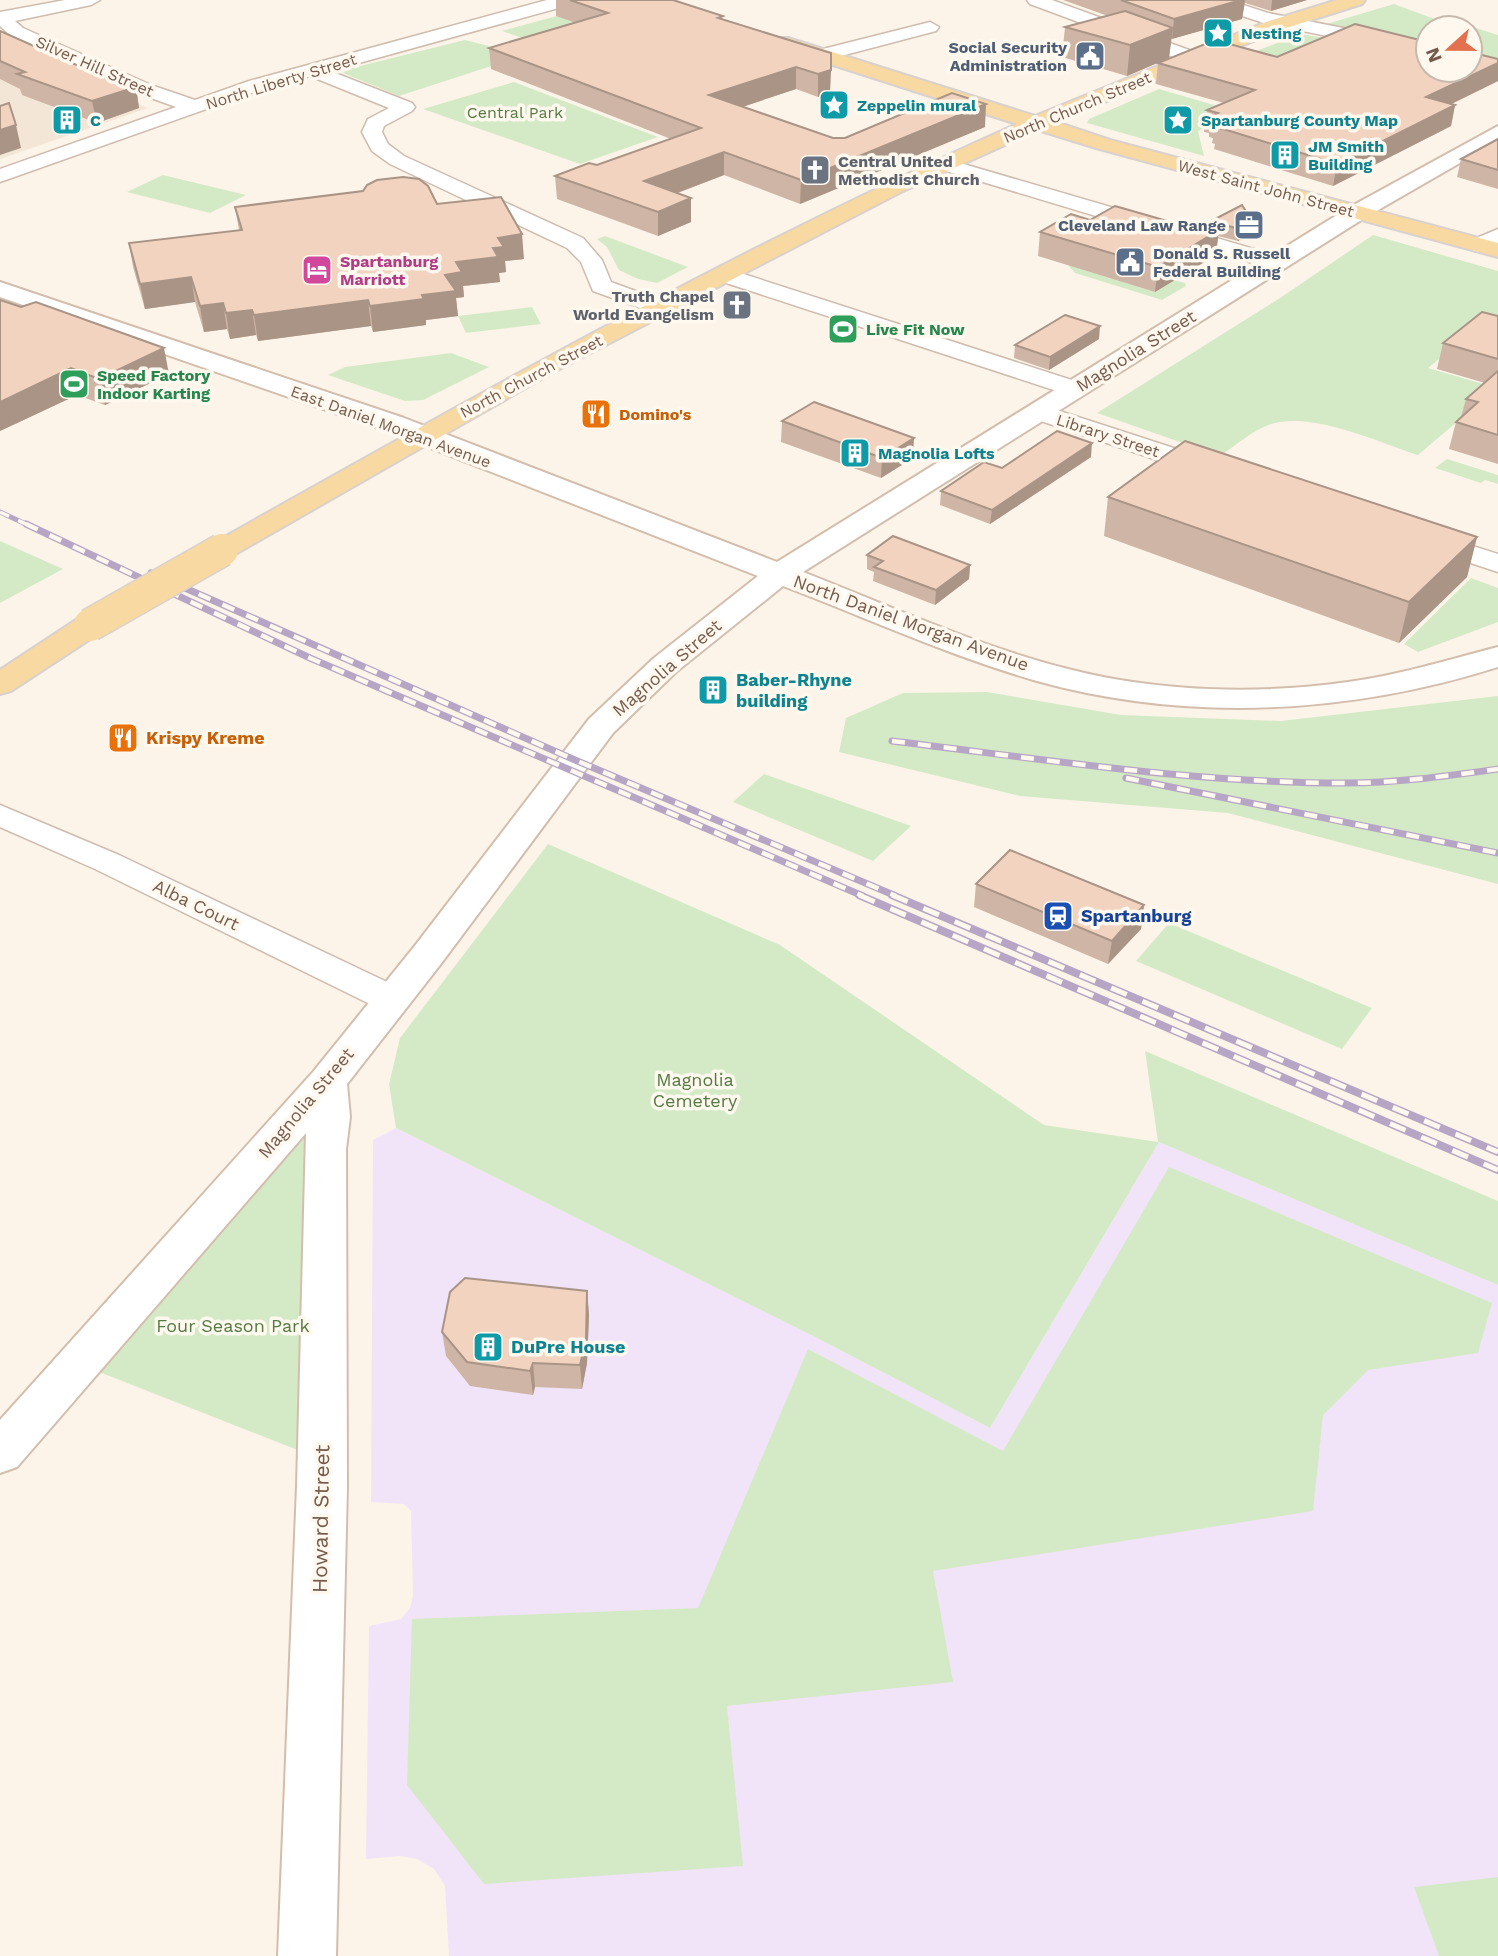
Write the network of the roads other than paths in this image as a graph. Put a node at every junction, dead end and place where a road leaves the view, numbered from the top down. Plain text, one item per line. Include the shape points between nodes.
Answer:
1 (91, 0) edge
2 (566, 0) edge
3 (1036, 0) edge
4 (1211, 0) edge
5 (1356, 0) edge
6 (0, 18) edge
7 (1285, 22) junction
8 (930, 27) dead end
9 (761, 35) edge
10 (1414, 48) edge
11 (822, 55) junction
12 (1192, 58) junction
13 (314, 71) junction
14 (196, 107) junction
15 (1035, 123) junction
16 (1498, 132) edge
17 (943, 164) junction
18 (0, 176) edge
19 (1358, 212) junction
20 (1492, 244) edge
21 (1277, 263) junction
22 (725, 275) junction
23 (0, 289) edge
24 (667, 305) junction
25 (1075, 389) junction
26 (1038, 412) junction
27 (422, 435) junction
28 (1240, 478) edge
29 (1400, 531) edge
30 (1498, 564) edge
31 (779, 574) junction
32 (1498, 657) edge
33 (0, 684) edge
34 (0, 815) edge
35 (391, 999) junction
36 (327, 1082) junction
37 (0, 1453) edge
38 (307, 1956) edge

1 - 6 street
2 - 13 street, North Liberty Street
3 - 12 street
4 - 7 street
5 - 7 main road, North Church Street
6 - 14 street, Silver Hill Street via 17,32
7 - 10 street
7 - 12 main road, North Church Street
8 - 11 street
9 - 11 main road, West Saint John Street
11 - 15 main road, West Saint John Street
12 - 15 main road, North Church Street
13 - 14 street, North Liberty Street via 256,85
13 - 24 street via 405,107 375,123 372,132 379,147 397,160 575,243 591,260 599,280
14 - 18 street, North Liberty Street
15 - 17 main road, North Church Street
15 - 19 main road, West Saint John Street
16 - 19 street, Magnolia Street
17 - 21 street
17 - 22 main road, North Church Street
19 - 20 main road, West Saint John Street
19 - 21 street, Magnolia Street
21 - 25 street, Magnolia Street
22 - 24 main road, North Church Street
22 - 25 street
23 - 27 street, East Daniel Morgan Avenue
24 - 27 main road, North Church Street
25 - 26 street, Magnolia Street
26 - 28 street, Library Street
26 - 31 street, Magnolia Street
27 - 31 street, East Daniel Morgan Avenue
27 - 33 main road, North Church Street, bridge via 90,625
29 - 30 street
31 - 32 street, North Daniel Morgan Avenue via 1034,670 1081,682 1181,696 1295,696 1369,689 1432,677
31 - 35 street, Magnolia Street via 665,665 601,726
34 - 35 street, Alba Court
35 - 36 street, Magnolia Street
36 - 37 street, Magnolia Street
36 - 38 street, Howard Street via 323,1486

